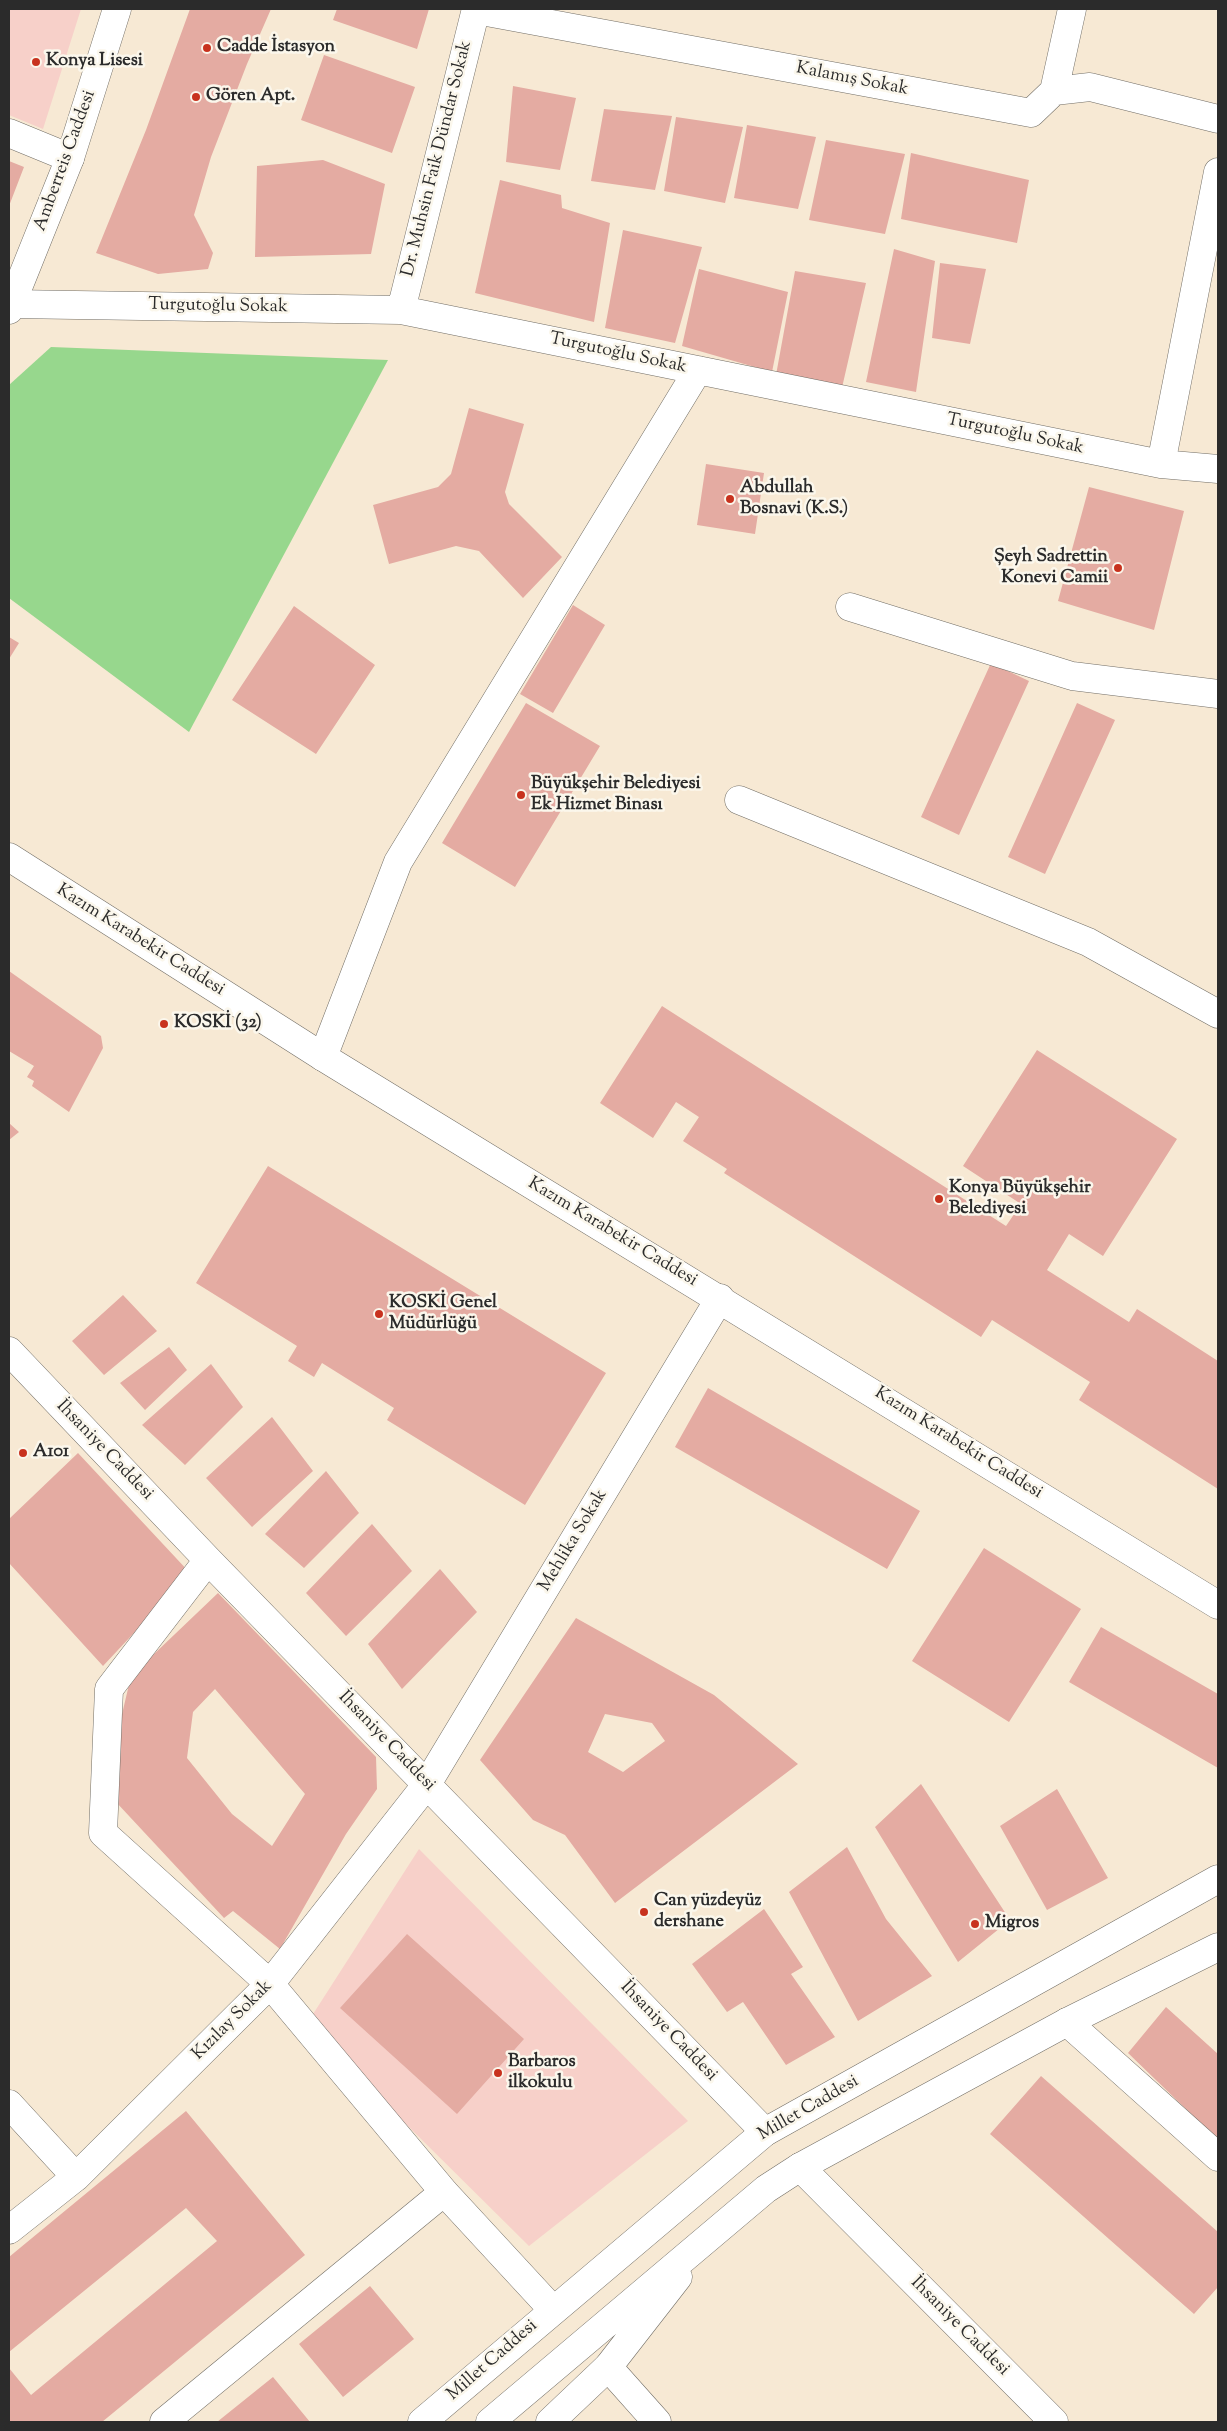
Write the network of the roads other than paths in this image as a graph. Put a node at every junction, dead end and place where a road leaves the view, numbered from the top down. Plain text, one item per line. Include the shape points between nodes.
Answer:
1 (117, 9) edge
2 (476, 9) edge
3 (1072, 9) edge
4 (1054, 91) junction
5 (1218, 118) edge
6 (9, 133) edge
7 (70, 158) junction
8 (1218, 172) edge
9 (10, 307) edge
10 (401, 310) junction
11 (698, 370) junction
12 (1161, 464) junction
13 (1218, 469) edge
14 (850, 607) dead end
15 (1218, 694) edge
16 (739, 800) dead end
17 (9, 857) edge
18 (1218, 1014) edge
19 (323, 1057) junction
20 (720, 1298) junction
21 (9, 1351) edge
22 (208, 1560) junction
23 (1218, 1605) edge
24 (427, 1784) junction
25 (1218, 1879) edge
26 (1218, 1947) edge
27 (270, 1984) junction
28 (1067, 2022) junction
29 (9, 2104) edge
30 (765, 2132) junction
31 (1218, 2158) edge
32 (800, 2167) junction
33 (76, 2177) junction
34 (444, 2192) junction
35 (9, 2230) edge
36 (714, 2230) junction
37 (553, 2310) junction
38 (608, 2367) junction
39 (164, 2422) edge
40 (422, 2422) edge
41 (490, 2422) edge
42 (550, 2422) edge
43 (657, 2422) edge
44 (1054, 2422) edge

1 - 7 street, Amberreis Caddesi
2 - 4 street, Kalamış Sokak via 1031,113
2 - 10 street, Dr. Muhsin Faik Dündar Sokak
3 - 4 street
4 - 5 street via 1090,87
6 - 7 street
7 - 9 street, Amberreis Caddesi
8 - 12 street
9 - 10 street, Turgutoğlu Sokak
10 - 11 street, Turgutoğlu Sokak
11 - 12 street, Turgutoğlu Sokak
11 - 19 street via 398,862
12 - 13 street, Turgutoğlu Sokak
14 - 15 street via 1072,676
16 - 18 street via 1088,942
17 - 19 street, Kazım Karabekir Caddesi
19 - 20 street, Kazım Karabekir Caddesi
20 - 23 street, Kazım Karabekir Caddesi
20 - 24 street, Mehlika Sokak
21 - 22 street, İhsaniye Caddesi
22 - 24 street, İhsaniye Caddesi
22 - 27 street via 109,1689 103,1833
24 - 27 street, Kızılay Sokak
24 - 30 street, İhsaniye Caddesi
25 - 30 street, Millet Caddesi
26 - 28 street
27 - 33 street, Kızılay Sokak
27 - 34 street
28 - 31 street
28 - 32 street
29 - 33 street
30 - 37 street, Millet Caddesi
32 - 36 street
32 - 44 street, İhsaniye Caddesi
33 - 35 street, Kızılay Sokak
34 - 37 street
34 - 39 street
36 - 38 street
36 - 41 street
37 - 40 street, Millet Caddesi
38 - 42 street
38 - 43 street

